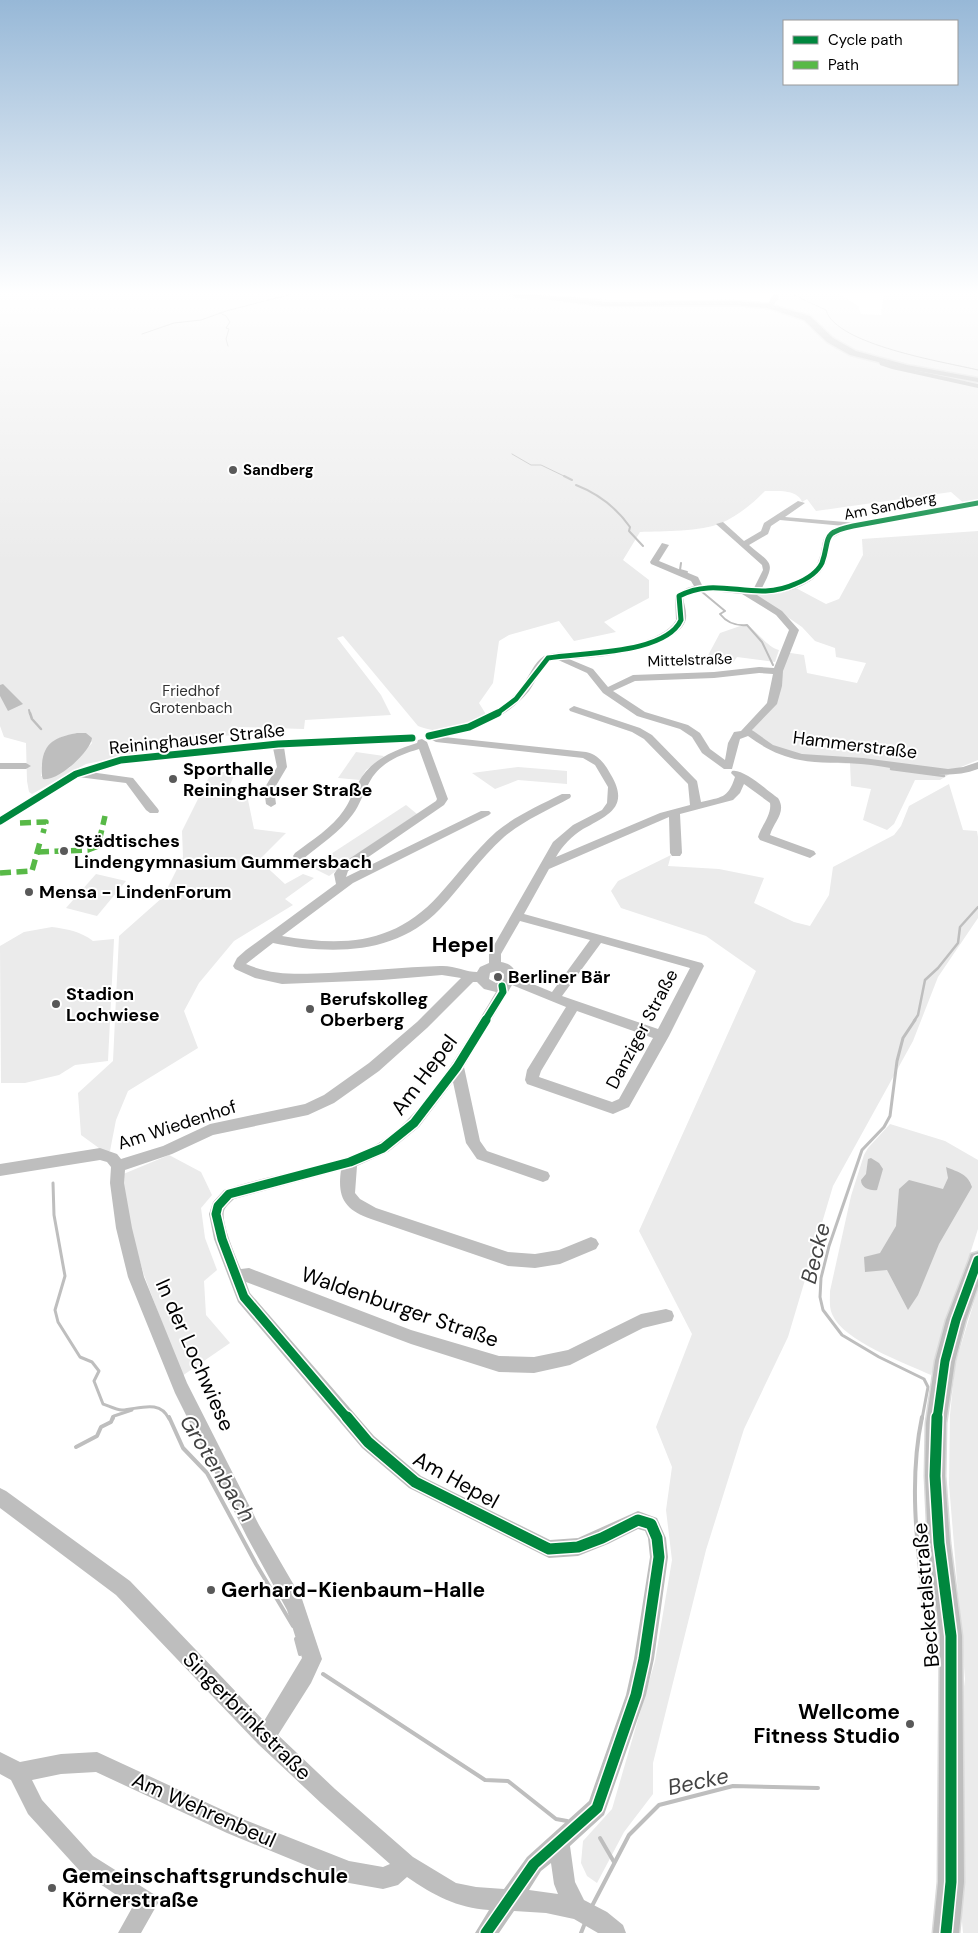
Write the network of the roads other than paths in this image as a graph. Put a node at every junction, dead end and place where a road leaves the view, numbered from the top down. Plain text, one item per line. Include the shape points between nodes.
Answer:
1 (801, 503) dead end
2 (978, 503) edge
3 (780, 518) junction
4 (720, 524) dead end
5 (858, 526) junction
6 (665, 544) dead end
7 (745, 544) junction
8 (699, 587) junction
9 (744, 591) junction
10 (756, 592) junction
11 (555, 656) junction
12 (778, 671) junction
13 (606, 691) junction
14 (574, 709) dead end
15 (745, 732) junction
16 (423, 740) junction
17 (278, 744) junction
18 (978, 765) edge
19 (0, 766) edge
20 (26, 766) dead end
21 (728, 767) junction
22 (76, 774) junction
23 (741, 776) junction
24 (566, 796) dead end
25 (271, 804) dead end
26 (696, 808) junction
27 (154, 811) dead end
28 (485, 813) dead end
29 (674, 813) junction
30 (0, 821) edge
31 (676, 853) dead end
32 (810, 854) dead end
33 (299, 856) dead end
34 (544, 866) junction
35 (342, 884) junction
36 (517, 916) junction
37 (271, 938) junction
38 (598, 938) junction
39 (495, 966) junction
40 (476, 977) junction
41 (506, 983) junction
42 (554, 998) junction
43 (574, 1005) junction
44 (662, 1036) junction
45 (457, 1066) junction
46 (350, 1162) junction
47 (118, 1166) junction
48 (0, 1170) edge
49 (543, 1176) dead end
50 (591, 1244) dead end
51 (978, 1260) edge
52 (235, 1276) junction
53 (666, 1316) dead end
54 (0, 1497) edge
55 (265, 1737) junction
56 (0, 1762) edge
57 (18, 1773) junction
58 (559, 1844) junction
59 (406, 1864) junction
60 (511, 1900) junction
61 (578, 1909) junction
62 (607, 1926) edge
63 (129, 1933) edge
64 (486, 1933) edge
65 (946, 1933) edge

1 - 3 street
2 - 5 street, Am Sandberg
3 - 5 street via 850,522
3 - 7 street
4 - 7 street
5 - 10 street, Am Sandberg via 833,533 826,542 822,564 810,575 773,592
6 - 8 street via 654,562 695,579
7 - 10 street via 766,564 767,570
8 - 9 street, Am Sandberg
8 - 11 street via 689,588 679,596 682,620 667,634 611,652
9 - 10 street, Am Sandberg
9 - 12 street via 778,613 794,630
11 - 13 street via 590,671
11 - 16 street via 544,661 525,689 491,717
12 - 13 street, Mittelstraße via 634,678
12 - 15 street via 772,704
13 - 21 street via 641,714 684,727 696,735 706,751
14 - 26 street via 648,737 693,783
15 - 18 street, Hammerstraße via 769,747 801,757 950,772
15 - 21 street via 738,734 731,744 732,759
16 - 17 street, Reininghauser Straße
16 - 33 street via 383,760 368,774 349,812
16 - 34 street via 573,752 599,763 613,787 612,803 606,812 577,828 557,845
16 - 35 street via 442,799 440,803 339,872
17 - 22 street, Reininghauser Straße via 121,760
17 - 25 street via 282,767 269,789
19 - 20 street
21 - 23 street
22 - 27 street via 129,780
22 - 30 street, Reininghauser Straße
23 - 26 street via 735,794
23 - 32 street via 778,806 764,837
24 - 37 street via 502,833 438,905 411,926 359,945 292,943
26 - 29 street
28 - 35 street
29 - 31 street
29 - 34 street
34 - 36 street
35 - 37 street
36 - 38 street
36 - 39 street via 495,954
37 - 40 street via 241,960 240,966 259,975 282,979 442,970
38 - 42 street
38 - 44 street, Danziger Straße via 698,966
39 - 40 street, Am Wiedenhof
39 - 41 street via 508,970
40 - 41 street via 494,987
40 - 47 street, Am Wiedenhof via 374,1067 329,1099 308,1109 210,1130 167,1150
41 - 42 street
41 - 45 street, Am Hepel
42 - 43 street
43 - 44 street
43 - 44 street, Danziger Straße via 534,1070 532,1080 613,1108 624,1103
45 - 46 street, Am Hepel via 414,1123 383,1148
45 - 49 street via 473,1144 482,1155
46 - 50 street via 345,1190 351,1201 371,1213 508,1259 535,1261 560,1257
46 - 52 street, Am Hepel via 230,1194 223,1199 216,1214
47 - 48 street, Am Wiedenhof via 112,1158 100,1154
47 - 55 street, In der Lochwiese via 117,1183 124,1228 136,1277 181,1387 253,1532 295,1606 312,1659
51 - 65 main road, Becketalstraße via 951,1336 936,1423 939,1543 950,1636 951,1882
52 - 53 street, Waldenburger Straße via 249,1275 402,1334 499,1364 534,1365 570,1356 641,1322
52 - 58 street, Am Hepel via 244,1297 260,1317 368,1442 416,1482 549,1550 578,1547 638,1520 650,1524 657,1538 659,1557 636,1695 597,1808
54 - 55 street, Singerbrinkstraße via 123,1588
55 - 59 street, Singerbrinkstraße
56 - 57 street
57 - 59 street, Am Wehrenbeul via 62,1764 97,1762 234,1826 349,1872 383,1878 390,1877
57 - 63 street via 35,1807 86,1863 147,1903
58 - 60 street, Am Hepel via 534,1864
58 - 61 street via 564,1884
59 - 60 street, Singerbrinkstraße via 454,1893
60 - 61 street, Singerbrinkstraße via 546,1902
60 - 64 street, Am Hepel
61 - 62 street, Singerbrinkstraße

